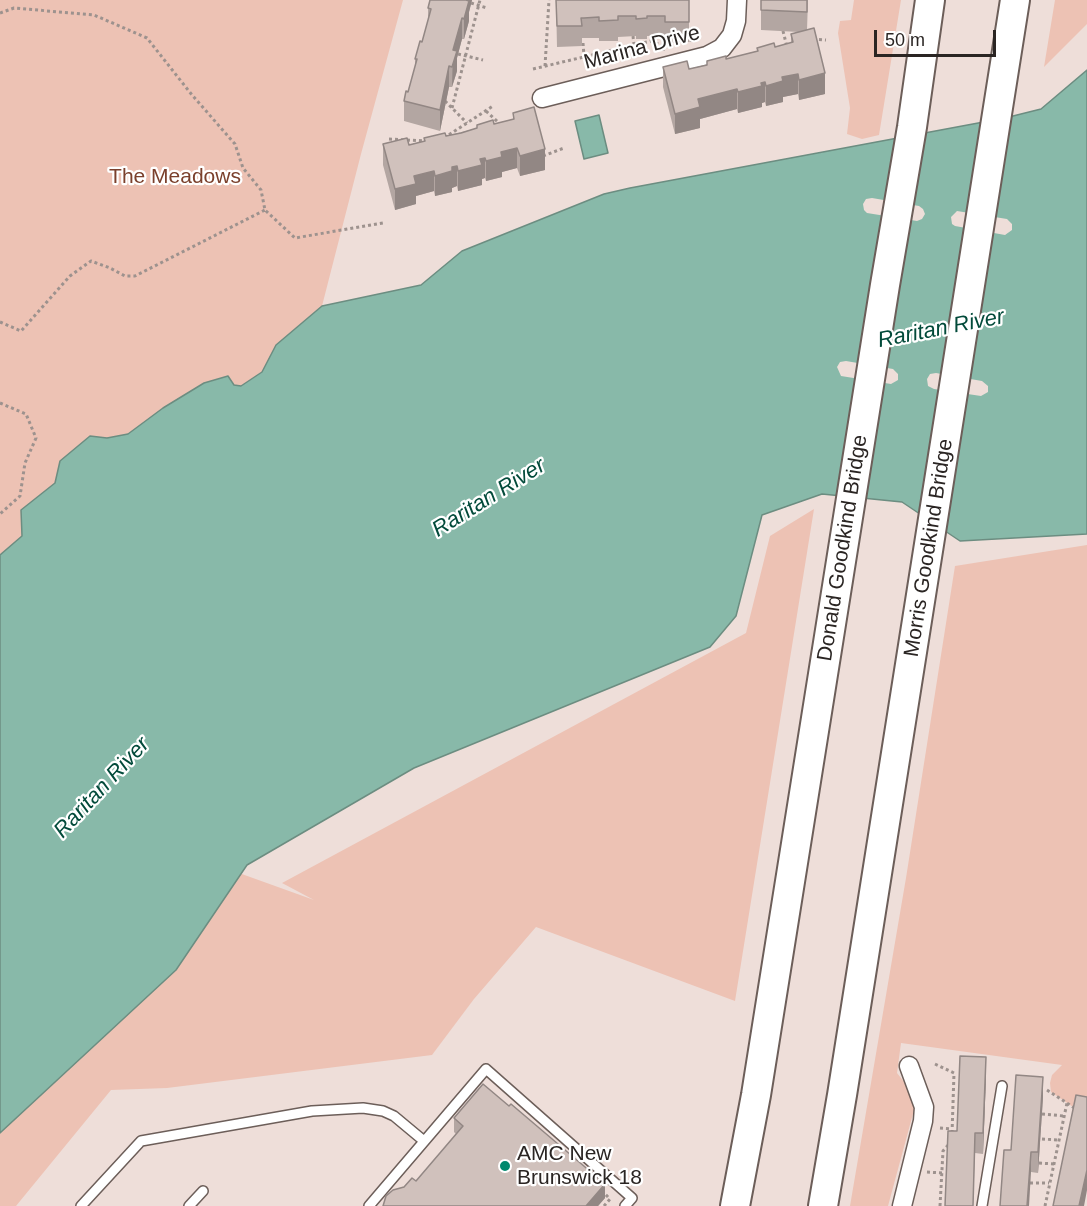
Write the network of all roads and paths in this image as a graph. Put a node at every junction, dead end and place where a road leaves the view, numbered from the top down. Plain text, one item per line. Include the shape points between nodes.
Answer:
1 (480, 0) edge
2 (549, 0) edge
3 (737, 0) edge
4 (930, 0) edge
5 (1015, 0) edge
6 (471, 3) edge
7 (479, 5) junction
8 (487, 8) dead end
9 (0, 13) edge
10 (692, 26) edge
11 (783, 31) edge
12 (633, 36) edge
13 (584, 38) edge
14 (826, 40) dead end
15 (804, 41) edge
16 (795, 43) edge
17 (687, 44) edge
18 (634, 45) junction
19 (787, 45) junction
20 (663, 46) junction
21 (673, 46) edge
22 (776, 48) edge
23 (458, 54) edge
24 (789, 54) edge
25 (465, 56) junction
26 (584, 56) junction
27 (664, 56) dead end
28 (483, 60) dead end
29 (545, 66) junction
30 (533, 69) dead end
31 (542, 98) dead end
32 (445, 101) edge
33 (493, 106) dead end
34 (452, 108) junction
35 (486, 111) junction
36 (467, 123) junction
37 (505, 128) edge
38 (450, 134) junction
39 (389, 138) dead end
40 (403, 140) junction
41 (426, 141) edge
42 (438, 141) edge
43 (455, 143) edge
44 (405, 147) edge
45 (564, 148) dead end
46 (541, 156) edge
47 (265, 210) junction
48 (383, 223) dead end
49 (0, 322) edge
50 (0, 403) edge
51 (0, 514) edge
52 (935, 1064) dead end
53 (909, 1066) dead end
54 (1002, 1086) dead end
55 (1047, 1090) dead end
56 (1067, 1103) junction
57 (1087, 1111) edge
58 (1042, 1113) edge
59 (1064, 1116) junction
60 (940, 1128) dead end
61 (952, 1129) junction
62 (1042, 1139) edge
63 (1059, 1140) junction
64 (424, 1141) junction
65 (1039, 1162) edge
66 (1054, 1164) junction
67 (927, 1172) dead end
68 (942, 1173) junction
69 (1030, 1183) edge
70 (1050, 1184) junction
71 (203, 1191) dead end
72 (602, 1191) edge
73 (81, 1206) edge
74 (189, 1206) edge
75 (369, 1206) edge
76 (604, 1206) edge
77 (625, 1206) edge
78 (735, 1206) edge
79 (823, 1206) edge
80 (902, 1206) edge
81 (940, 1206) edge
82 (982, 1206) edge
83 (1045, 1206) edge

1 - 7 path
2 - 29 path
3 - 31 street, Marina Drive via 732,35 722,48 707,56
4 - 78 highway, Donald Goodkind Bridge via 756,1095
5 - 79 highway, Morris Goodkind Bridge
6 - 7 path
7 - 8 path
7 - 25 path
9 - 47 path via 14,8 94,15 147,38 235,144 243,168 261,190
10 - 17 path via 692,41
11 - 19 path
12 - 18 path
13 - 26 path
14 - 15 path
16 - 19 path
18 - 20 path via 651,40
18 - 26 path
19 - 22 path
19 - 24 path
20 - 21 path
20 - 27 path
23 - 25 path
25 - 28 path
25 - 34 path
26 - 29 path
29 - 30 path
32 - 34 path
33 - 35 path
34 - 36 path
35 - 36 path
35 - 37 path
36 - 38 path
38 - 42 path
38 - 43 path
39 - 40 path
40 - 41 path
40 - 44 path
45 - 46 path
47 - 48 path via 296,238
47 - 49 path via 135,276 125,276 91,261 69,276 21,331
50 - 51 path via 26,414 36,438 25,463 20,496
52 - 61 path via 954,1073
53 - 80 street via 924,1107
54 - 82 lane
55 - 56 path
56 - 57 path
56 - 59 path
58 - 59 path
59 - 63 path
60 - 61 path
61 - 68 path via 951,1142 943,1151
62 - 63 path
63 - 66 path
64 - 73 lane via 394,1116 363,1108 312,1111 141,1141
64 - 75 lane
64 - 77 lane via 486,1069 632,1198
65 - 66 path
66 - 70 path
67 - 68 path
68 - 81 path
69 - 70 path
70 - 83 path
71 - 74 lane
72 - 76 path via 610,1199

